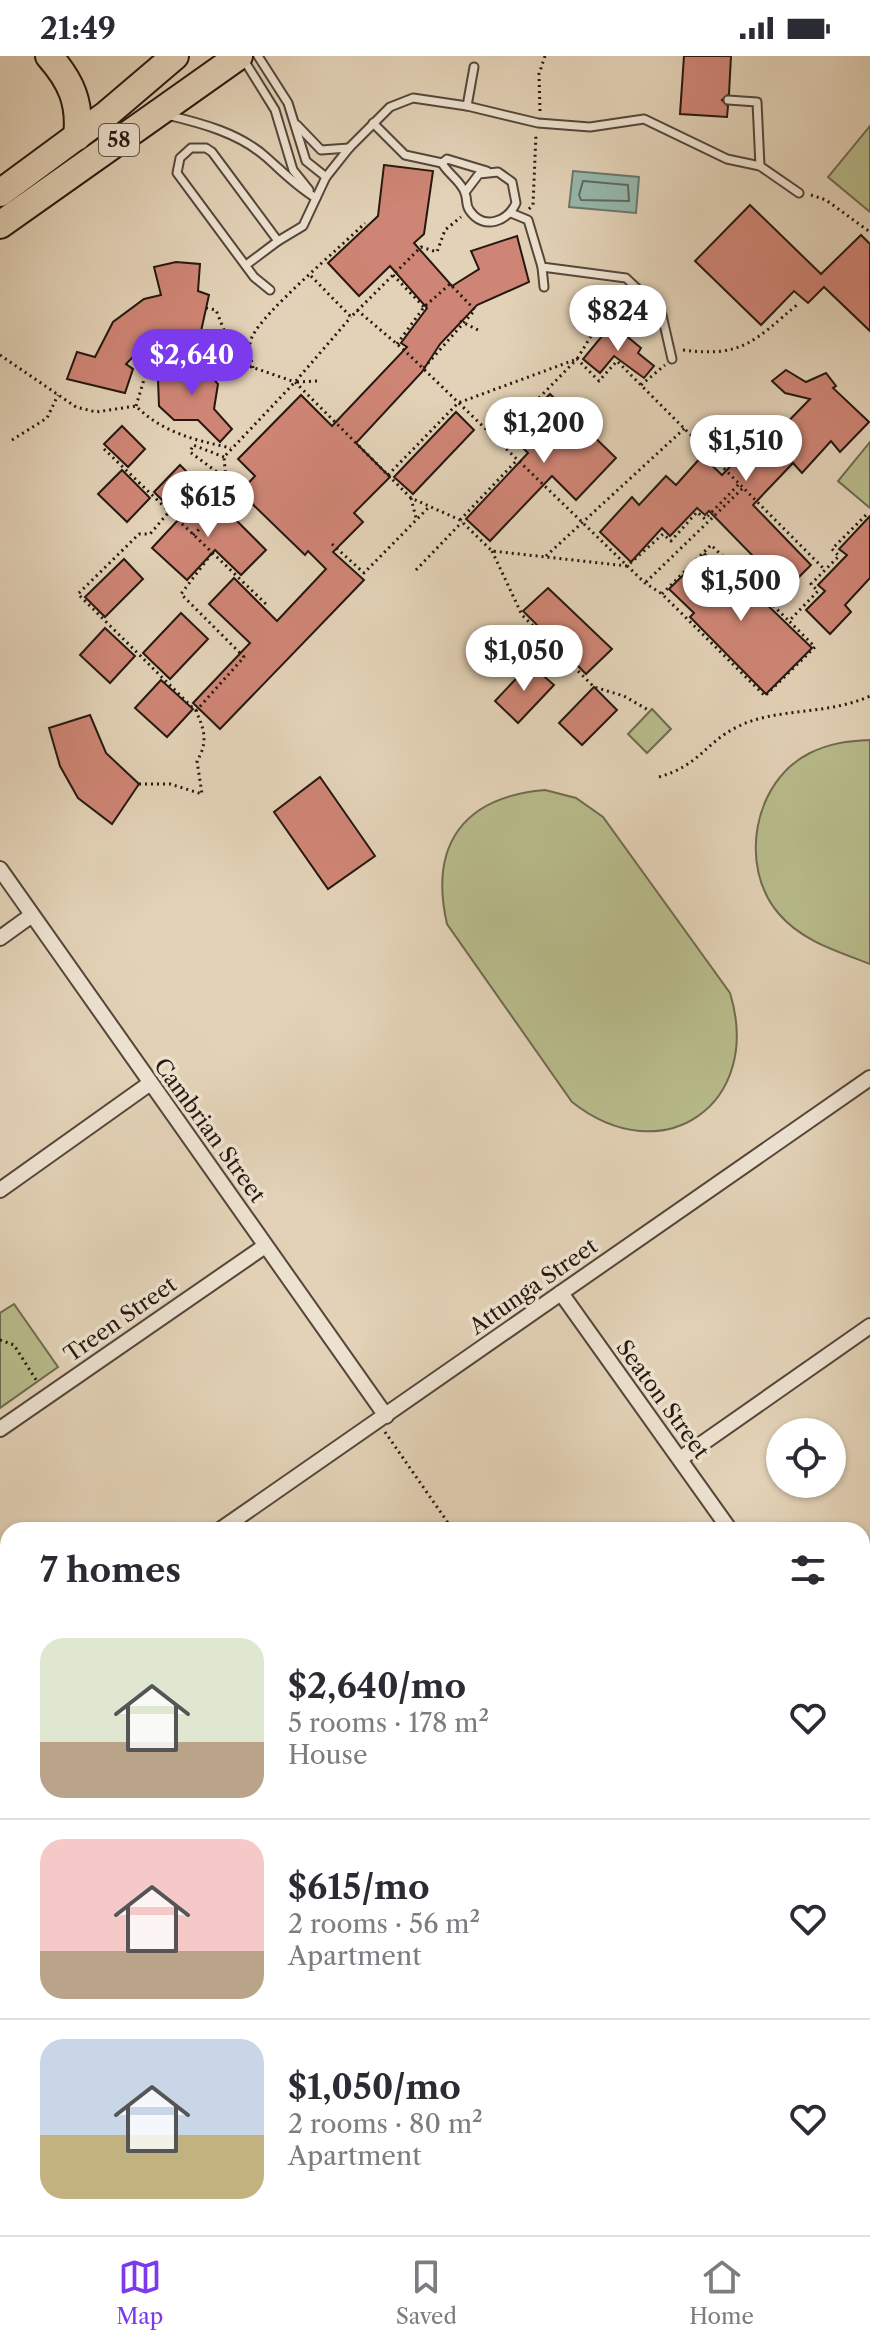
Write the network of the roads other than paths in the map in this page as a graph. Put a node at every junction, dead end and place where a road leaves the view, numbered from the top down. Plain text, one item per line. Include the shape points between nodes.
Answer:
1 (49, 56) edge
2 (175, 56) edge
3 (240, 56) edge
4 (258, 56) edge
5 (474, 67) dead end
6 (728, 100) dead end
7 (467, 106) junction
8 (158, 113) junction
9 (294, 120) junction
10 (373, 123) junction
11 (77, 137) junction
12 (349, 148) junction
13 (442, 163) junction
14 (760, 166) junction
15 (487, 171) junction
16 (326, 177) junction
17 (466, 191) junction
18 (0, 193) edge
19 (799, 193) road end
20 (316, 198) junction
21 (511, 213) junction
22 (0, 225) edge
23 (278, 241) junction
24 (246, 265) junction
25 (542, 267) junction
26 (544, 287) dead end
27 (270, 290) dead end
28 (672, 359) road end
29 (0, 869) edge
30 (32, 915) junction
31 (0, 938) edge
32 (870, 1078) edge
33 (149, 1084) junction
34 (0, 1190) edge
35 (265, 1246) junction
36 (561, 1293) junction
37 (867, 1333) edge
38 (384, 1423) junction
39 (0, 1429) edge
40 (680, 1459) junction
41 (232, 1522) edge
42 (724, 1522) edge

1 - 11 highway via 76,96
2 - 11 highway, 58
3 - 8 highway, 58
3 - 20 lane via 275,110 293,170
4 - 9 lane
5 - 7 lane
6 - 14 lane via 757,102
7 - 10 lane via 404,99
7 - 14 lane via 538,123 590,127 644,119 727,159
8 - 20 lane via 207,125 251,146
8 - 22 highway, 58
9 - 12 lane via 321,150
9 - 16 lane via 306,161
10 - 12 lane
10 - 13 lane via 405,155
11 - 18 highway, 58
12 - 16 lane
13 - 15 lane via 447,159
13 - 17 lane
14 - 19 lane
15 - 17 lane via 475,176
15 - 21 lane via 502,173 512,182 517,196
16 - 20 lane
17 - 21 lane via 467,207 478,219 494,222
20 - 23 lane via 303,226
21 - 25 lane via 528,220
23 - 24 lane
23 - 24 lane via 212,152 191,148 180,158 177,173
24 - 27 lane
25 - 26 lane
25 - 28 lane via 626,278 661,311
29 - 30 street, Cambrian Street
30 - 31 street
30 - 33 street, Cambrian Street
32 - 36 street, Attunga Street
33 - 34 street
33 - 35 street, Cambrian Street
35 - 38 street, Cambrian Street
35 - 39 street, Treen Street
36 - 38 street, Attunga Street
36 - 40 street, Seaton Street
37 - 40 street
38 - 41 street, Attunga Street
40 - 42 street, Seaton Street

